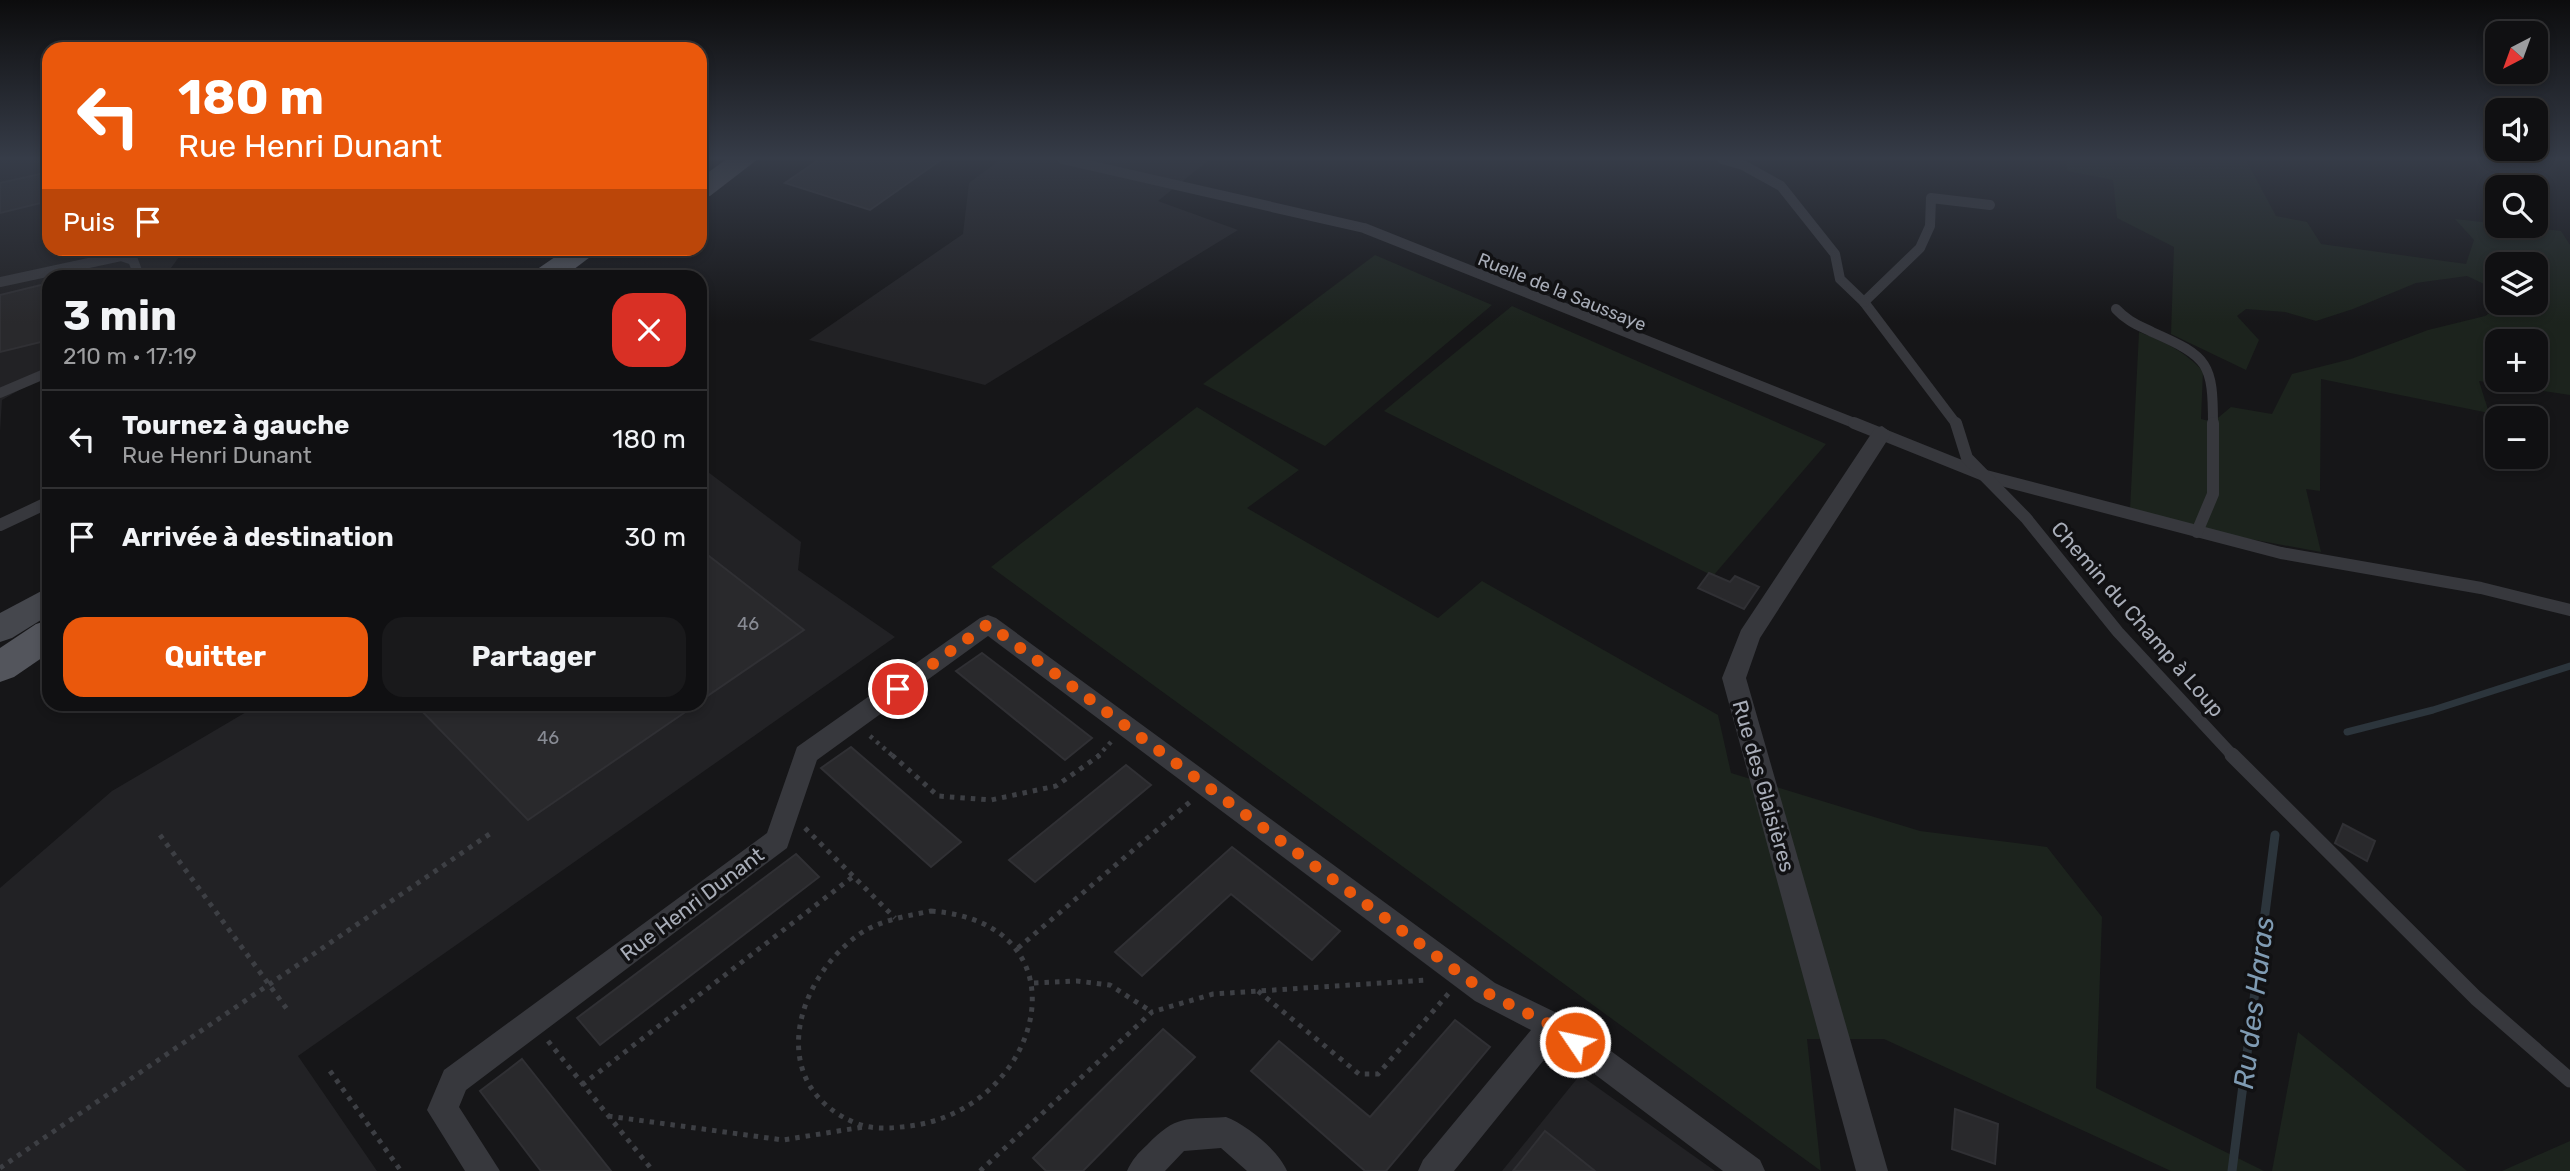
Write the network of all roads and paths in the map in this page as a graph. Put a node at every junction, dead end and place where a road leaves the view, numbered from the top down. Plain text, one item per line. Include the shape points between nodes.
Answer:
1 (1310, 214) edge
2 (1803, 214) edge
3 (1931, 214) edge
4 (121, 256) edge
5 (121, 256) edge
6 (576, 256) edge
7 (602, 256) edge
8 (51, 270) edge
9 (137, 270) edge
10 (555, 270) edge
11 (581, 270) edge
12 (42, 272) edge
13 (0, 282) edge
14 (1864, 302) junction
15 (2116, 310) dead end
16 (42, 375) edge
17 (0, 393) edge
18 (1882, 433) junction
19 (1986, 476) junction
20 (42, 505) edge
21 (0, 525) edge
22 (2197, 532) junction
23 (42, 603) edge
24 (2570, 610) edge
25 (42, 612) edge
26 (0, 629) edge
27 (0, 639) edge
28 (42, 639) edge
29 (0, 667) edge
30 (853, 721) junction
31 (1124, 724) junction
32 (1208, 787) junction
33 (785, 820) junction
34 (494, 831) dead end
35 (160, 835) dead end
36 (855, 875) junction
37 (895, 918) junction
38 (1018, 948) junction
39 (1464, 976) junction
40 (1034, 983) junction
41 (269, 985) junction
42 (1257, 991) junction
43 (289, 1012) dead end
44 (1152, 1012) junction
45 (532, 1023) junction
46 (1553, 1026) junction
47 (330, 1071) dead end
48 (2570, 1080) edge
49 (582, 1085) junction
50 (608, 1116) junction
51 (863, 1127) junction
52 (0, 1168) edge
53 (651, 1170) edge
54 (401, 1171) edge
55 (484, 1171) edge
56 (980, 1171) edge
57 (1143, 1171) edge
58 (1271, 1171) edge
59 (1434, 1171) edge
60 (1749, 1171) edge
61 (1872, 1171) edge

1 - 18 lane, Ruelle de la Saussaye via 1364,228 1828,416
2 - 14 lane, Chemin du Champ à Loup via 1835,254 1840,279
3 - 14 lane via 1927,233 1909,262
4 - 8 lane
5 - 9 lane via 133,260
6 - 10 main road
7 - 11 main road
12 - 13 lane
14 - 19 lane, Chemin du Champ à Loup via 1955,420 1967,458
15 - 22 lane via 2126,320 2202,359 2213,384 2213,494
16 - 17 lane
18 - 19 lane, Ruelle de la Saussaye
18 - 61 street, Rue des Glaisières via 1749,636 1734,678
19 - 22 lane, Ruelle de la Saussaye
19 - 48 lane, Chemin du Champ à Loup via 2026,517 2118,632 2258,783 2476,998
20 - 21 lane
22 - 24 lane, Ruelle de la Saussaye
23 - 26 main road
25 - 27 main road
28 - 29 main road
30 - 31 path via 938,796 991,800 1056,786 1103,754
30 - 31 street, Rue Henri Dunant via 988,624
30 - 33 street, Rue Henri Dunant via 806,754
31 - 32 street, Rue Henri Dunant
32 - 38 path
32 - 39 street, Rue Henri Dunant
33 - 36 path via 803,826
33 - 45 street, Rue Henri Dunant via 778,840
34 - 41 path
35 - 41 path
36 - 37 path
36 - 49 path
37 - 38 path via 931,911 965,915 994,927
37 - 51 path via 861,933 832,957 810,987 797,1021 797,1055 808,1086 831,1111
38 - 40 path
39 - 42 path
39 - 42 path via 1378,1074 1359,1074
39 - 46 street, Rue Henri Dunant via 1485,992
40 - 44 path via 1110,985
40 - 51 path via 1032,1029 1009,1074 968,1110 916,1129
41 - 43 path
41 - 52 path
42 - 44 path via 1213,994
44 - 56 path
45 - 49 path
45 - 55 street, Rue Henri Dunant via 455,1080 442,1110
46 - 59 street
46 - 60 street, Rue Henri Dunant
47 - 54 path
49 - 50 path
50 - 51 path via 783,1140
50 - 53 path
57 - 58 street via 1177,1136 1226,1132

